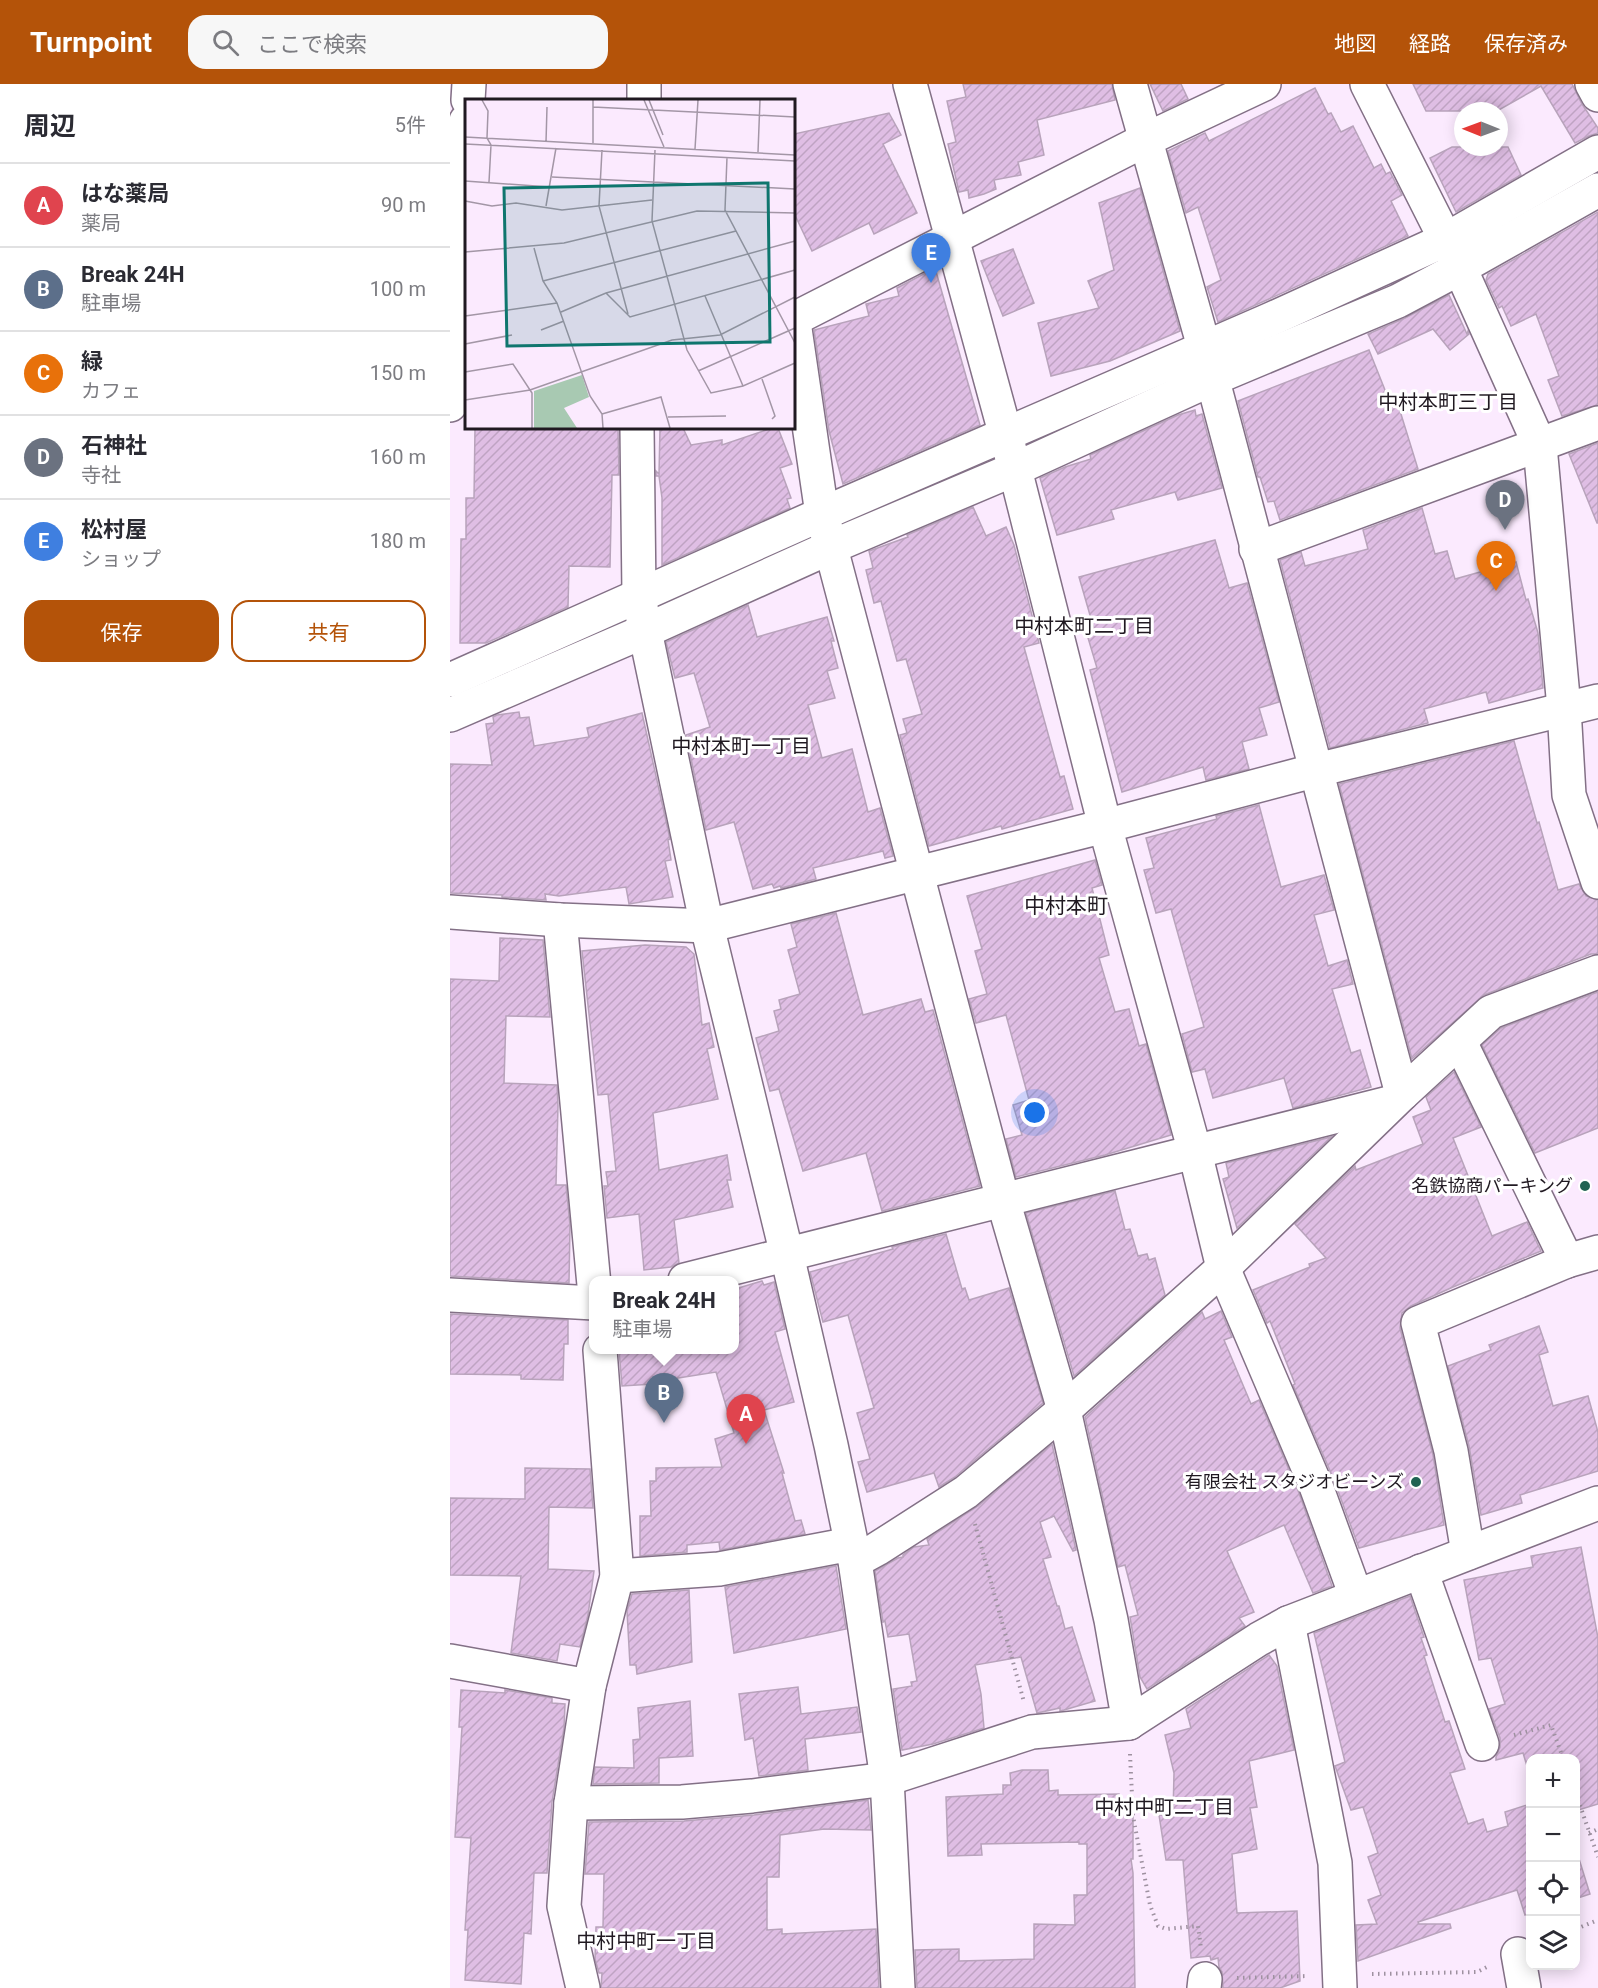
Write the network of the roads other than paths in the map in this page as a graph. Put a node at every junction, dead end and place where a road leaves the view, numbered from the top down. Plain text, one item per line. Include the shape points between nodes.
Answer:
1 (469, 84) edge
2 (910, 84) edge
3 (1130, 84) edge
4 (1264, 84) edge
5 (1367, 84) edge
6 (1592, 84) edge
7 (1598, 95) edge
8 (468, 99) edge
9 (1145, 140) junction
10 (465, 143) edge
11 (1598, 152) edge
12 (1598, 190) edge
13 (951, 239) junction
14 (1453, 254) junction
15 (795, 320) edge
16 (795, 328) edge
17 (1204, 347) junction
18 (1212, 379) junction
19 (454, 388) edge
20 (1598, 423) edge
21 (637, 429) edge
22 (1005, 436) junction
23 (1540, 446) junction
24 (1014, 469) junction
25 (822, 514) junction
26 (831, 547) junction
27 (1256, 549) junction
28 (639, 595) junction
29 (645, 631) junction
30 (450, 680) edge
31 (1598, 701) edge
32 (1564, 708) junction
33 (450, 715) edge
34 (1317, 770) junction
35 (1105, 826) junction
36 (918, 873) junction
37 (1598, 882) edge
38 (450, 912) edge
39 (560, 920) junction
40 (707, 926) junction
41 (1598, 972) edge
42 (1460, 1042) junction
43 (1398, 1098) junction
44 (1195, 1152) junction
45 (1003, 1200) junction
46 (1598, 1252) edge
47 (787, 1255) junction
48 (1567, 1261) junction
49 (1222, 1268) junction
50 (593, 1276) edge
51 (705, 1276) edge
52 (450, 1295) edge
53 (589, 1303) edge
54 (600, 1354) edge
55 (1064, 1410) junction
56 (1598, 1503) edge
57 (853, 1552) junction
58 (1468, 1552) junction
59 (1421, 1571) junction
60 (617, 1576) junction
61 (1356, 1596) junction
62 (1288, 1623) junction
63 (450, 1661) edge
64 (589, 1686) junction
65 (1129, 1723) junction
66 (1482, 1744) road end
67 (887, 1779) junction
68 (571, 1803) junction
69 (1518, 1954) road end
70 (1340, 1981) edge
71 (583, 1988) edge
72 (898, 1988) edge
73 (1524, 1988) edge

1 - 8 street
2 - 13 street
3 - 9 street
4 - 9 street
5 - 14 street
6 - 7 street
9 - 13 street
9 - 17 street
10 - 19 street
11 - 14 street
12 - 14 street
13 - 15 street
13 - 22 street
14 - 17 street
14 - 18 street via 1398,301
14 - 23 street
16 - 25 street
17 - 18 street
17 - 22 street
18 - 24 street
18 - 27 street
20 - 23 street
21 - 28 street
22 - 24 street
22 - 25 street
23 - 27 street
23 - 32 street
24 - 26 street
24 - 35 street
25 - 26 street
25 - 28 street
26 - 29 street
26 - 36 street
27 - 34 street
28 - 29 street
28 - 30 street
29 - 33 street
29 - 40 street
31 - 32 street
32 - 34 street
32 - 37 street via 1569,795
34 - 35 street
34 - 43 street
35 - 36 street
35 - 44 street
36 - 40 street
36 - 45 street
38 - 39 street
39 - 40 street
39 - 50 street
40 - 47 street
41 - 42 street via 1491,1012
42 - 43 street
42 - 48 street
43 - 44 street
43 - 49 street
44 - 45 street
44 - 49 street
45 - 47 street
45 - 55 street
46 - 48 street
47 - 51 street
47 - 57 street
48 - 58 street via 1418,1323 1451,1451
49 - 55 street
49 - 61 street via 1316,1485
52 - 53 street
54 - 60 street
55 - 57 street via 966,1492 877,1549
55 - 65 street via 1112,1620
56 - 58 street
57 - 60 street via 719,1569
57 - 67 street
58 - 59 street
59 - 61 street
59 - 66 street
60 - 64 street
61 - 62 street
62 - 65 street
62 - 70 street via 1335,1863
63 - 64 street
64 - 68 street
65 - 67 street via 1032,1732
67 - 68 street via 682,1802
67 - 72 street
68 - 71 street via 564,1906
69 - 73 street

